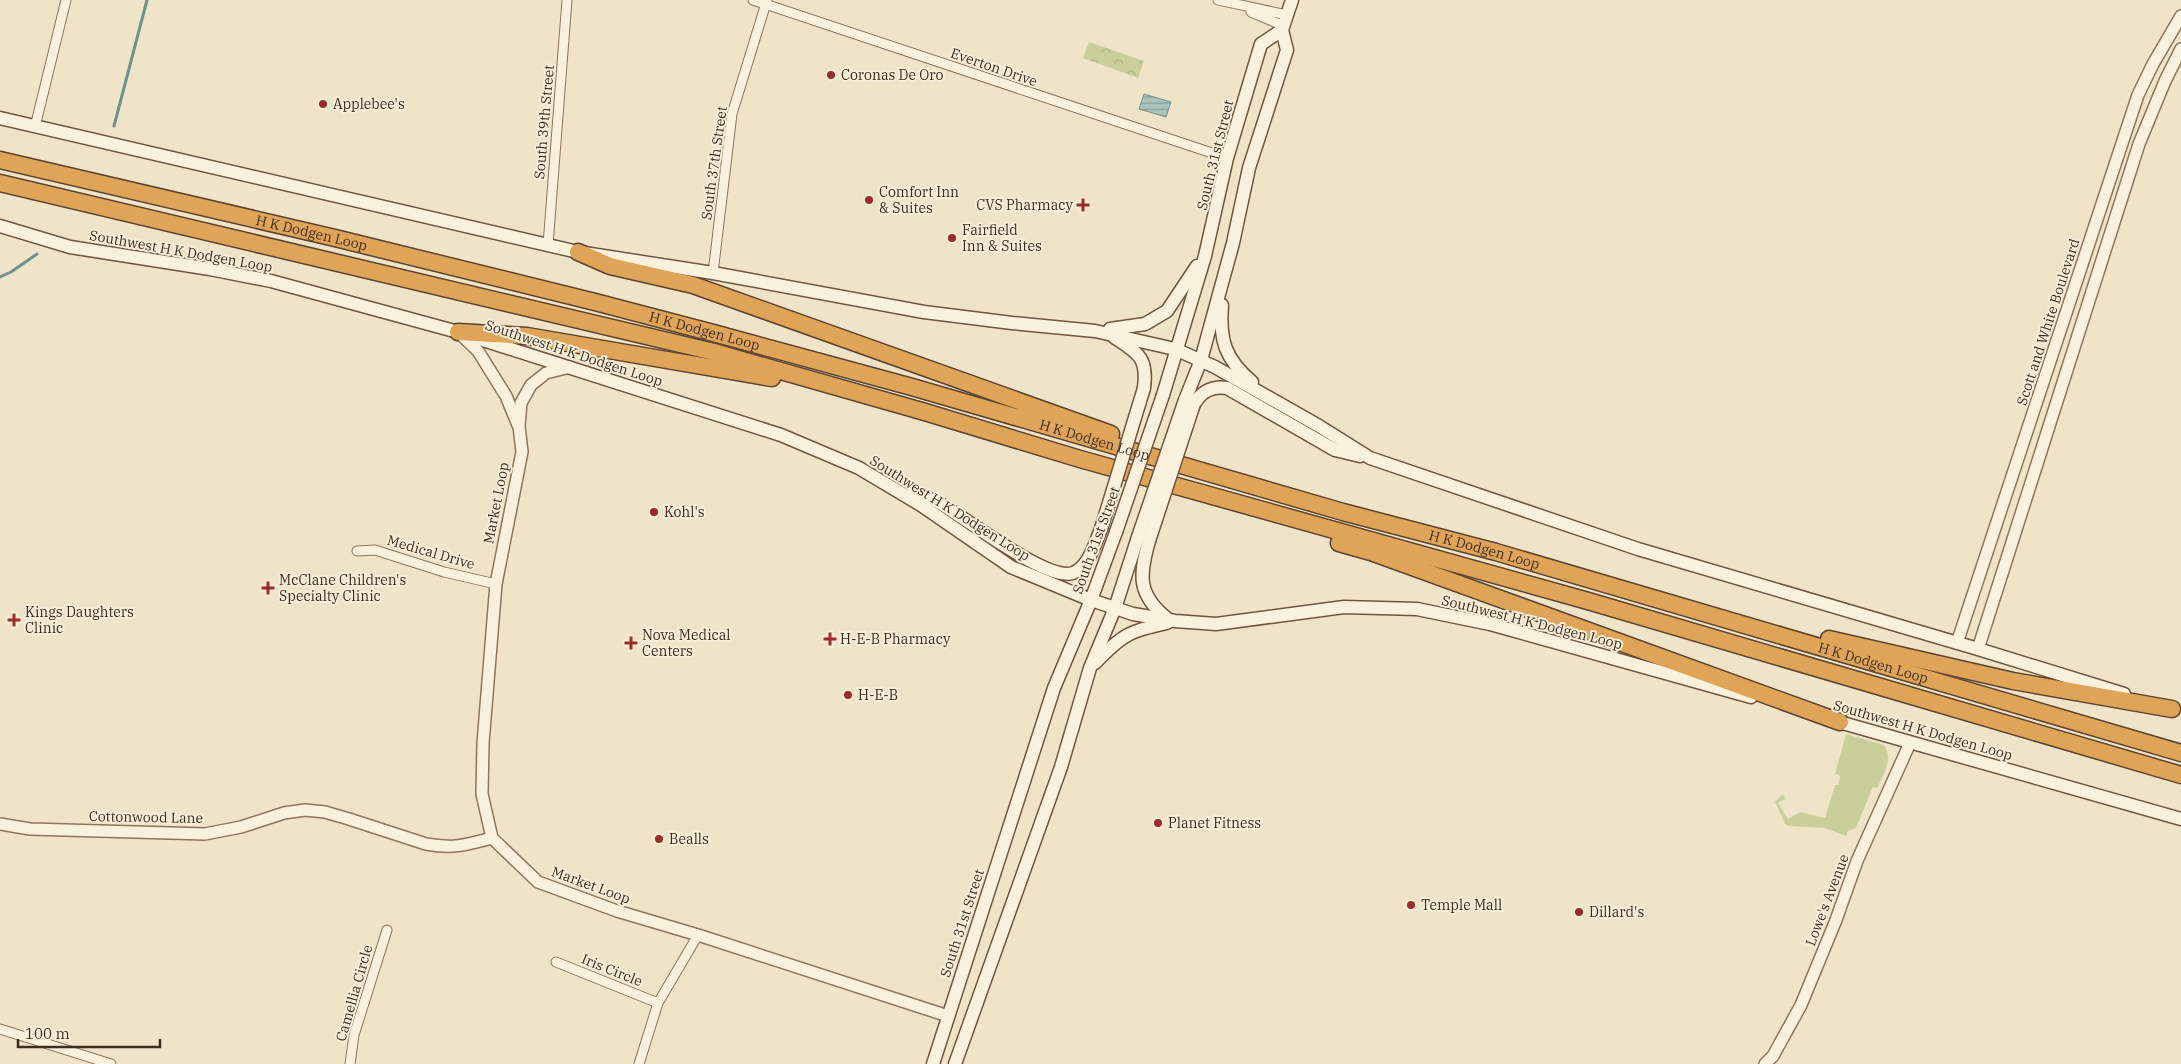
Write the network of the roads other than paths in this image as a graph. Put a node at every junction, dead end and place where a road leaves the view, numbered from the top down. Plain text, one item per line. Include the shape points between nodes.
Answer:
1 (66, 0) edge
2 (567, 0) edge
3 (753, 0) edge
4 (1218, 0) edge
5 (1292, 0) edge
6 (766, 2) edge
7 (2181, 16) edge
8 (1284, 24) junction
9 (2181, 49) edge
10 (0, 118) edge
11 (35, 128) junction
12 (1227, 158) junction
13 (0, 160) edge
14 (0, 182) edge
15 (0, 226) edge
16 (1233, 243) junction
17 (548, 246) junction
18 (578, 252) junction
19 (1204, 256) junction
20 (713, 273) junction
21 (458, 332) junction
22 (1101, 332) junction
23 (1175, 349) junction
24 (1201, 360) junction
25 (570, 367) junction
26 (1275, 401) junction
27 (1190, 402) junction
28 (925, 412) junction
29 (518, 426) junction
30 (1370, 458) junction
31 (1080, 459) junction
32 (898, 491) junction
33 (1343, 512) junction
34 (1143, 539) junction
35 (357, 551) dead end
36 (496, 584) junction
37 (1091, 600) junction
38 (1672, 604) junction
39 (1115, 608) junction
40 (1172, 620) junction
41 (1957, 643) junction
42 (1978, 649) junction
43 (1090, 668) junction
44 (2176, 710) edge
45 (1840, 722) junction
46 (1910, 743) junction
47 (2181, 753) edge
48 (2181, 775) edge
49 (2181, 819) edge
50 (0, 824) edge
51 (492, 838) junction
52 (387, 930) dead end
53 (698, 934) junction
54 (556, 962) dead end
55 (658, 1003) junction
56 (948, 1016) junction
57 (0, 1030) edge
58 (111, 1064) edge
59 (350, 1064) edge
60 (639, 1064) edge
61 (933, 1064) edge
62 (955, 1064) edge
63 (1765, 1064) edge

1 - 11 street
2 - 17 street, South 39th Street
3 - 6 street, Everton Drive
4 - 8 street
5 - 8 main road
6 - 12 street, Everton Drive
6 - 20 street, South 37th Street via 732,114
7 - 41 street, Scott and White Boulevard via 2138,96
8 - 12 main road, South 31st Street via 1261,44
8 - 16 main road via 1287,50 1249,168
9 - 42 street via 2139,144
10 - 11 main road
11 - 17 main road
12 - 19 main road, South 31st Street
13 - 33 highway, H K Dodgen Loop via 595,302 912,387
14 - 28 highway, H K Dodgen Loop via 714,352
15 - 21 main road, Southwest H K Dodgen Loop via 70,247 272,281
16 - 24 main road
16 - 26 main road via 1220,328 1236,368
17 - 18 main road
18 - 20 main road
18 - 33 highway via 610,266 693,285 1114,435 1288,488
19 - 22 main road via 1167,311 1145,324
19 - 23 main road, South 31st Street
20 - 22 main road via 924,312
21 - 25 main road, Southwest H K Dodgen Loop
21 - 28 highway via 527,336 740,372
21 - 29 street, Market Loop via 478,351 506,396
22 - 23 main road
22 - 32 main road, bridge via 1140,356 1146,372 1144,388 1101,528 1082,567 1072,573 1055,572 1016,554 936,500
23 - 24 main road
23 - 37 main road, South 31st Street, bridge via 1163,395
24 - 26 main road
24 - 27 main road
25 - 29 street, Market Loop via 546,373 531,385 521,403
25 - 32 main road, Southwest H K Dodgen Loop via 781,436 859,468
26 - 30 main road
27 - 30 main road via 1204,392 1227,388 1335,450
27 - 34 main road, bridge
28 - 31 highway, H K Dodgen Loop
29 - 36 street, Market Loop via 522,452
30 - 41 main road via 1638,549
31 - 45 highway via 1180,496 1371,552
31 - 48 highway, H K Dodgen Loop via 1578,598
32 - 37 main road, Southwest H K Dodgen Loop via 1011,567
33 - 38 highway, H K Dodgen Loop via 1496,552
34 - 39 main road
34 - 40 main road via 1142,582 1147,597 1156,610
35 - 36 street, Medical Drive via 375,550 444,572
36 - 51 street, Market Loop via 482,794
37 - 39 main road, Southwest H K Dodgen Loop
37 - 56 main road, South 31st Street via 1054,688
38 - 44 highway via 2013,681
38 - 47 highway, H K Dodgen Loop
39 - 40 main road, Southwest H K Dodgen Loop
39 - 43 main road
40 - 43 main road via 1128,633
40 - 45 main road, Southwest H K Dodgen Loop via 1216,624 1344,607 1417,609 1490,624
41 - 42 main road
42 - 44 main road
43 - 62 main road via 1060,767
45 - 46 main road, Southwest H K Dodgen Loop
46 - 49 main road, Southwest H K Dodgen Loop
46 - 63 street, Lowe's Avenue via 1857,861 1801,1005 1773,1056
50 - 51 street, Cottonwood Lane via 30,829 205,834 305,810 325,812 442,847 460,847
51 - 53 street, Market Loop via 538,882 617,911
52 - 59 street, Camellia Circle via 354,1035
53 - 55 street
53 - 56 street, Market Loop
54 - 55 street, Iris Circle
55 - 60 street
56 - 61 main road, South 31st Street
57 - 58 street

